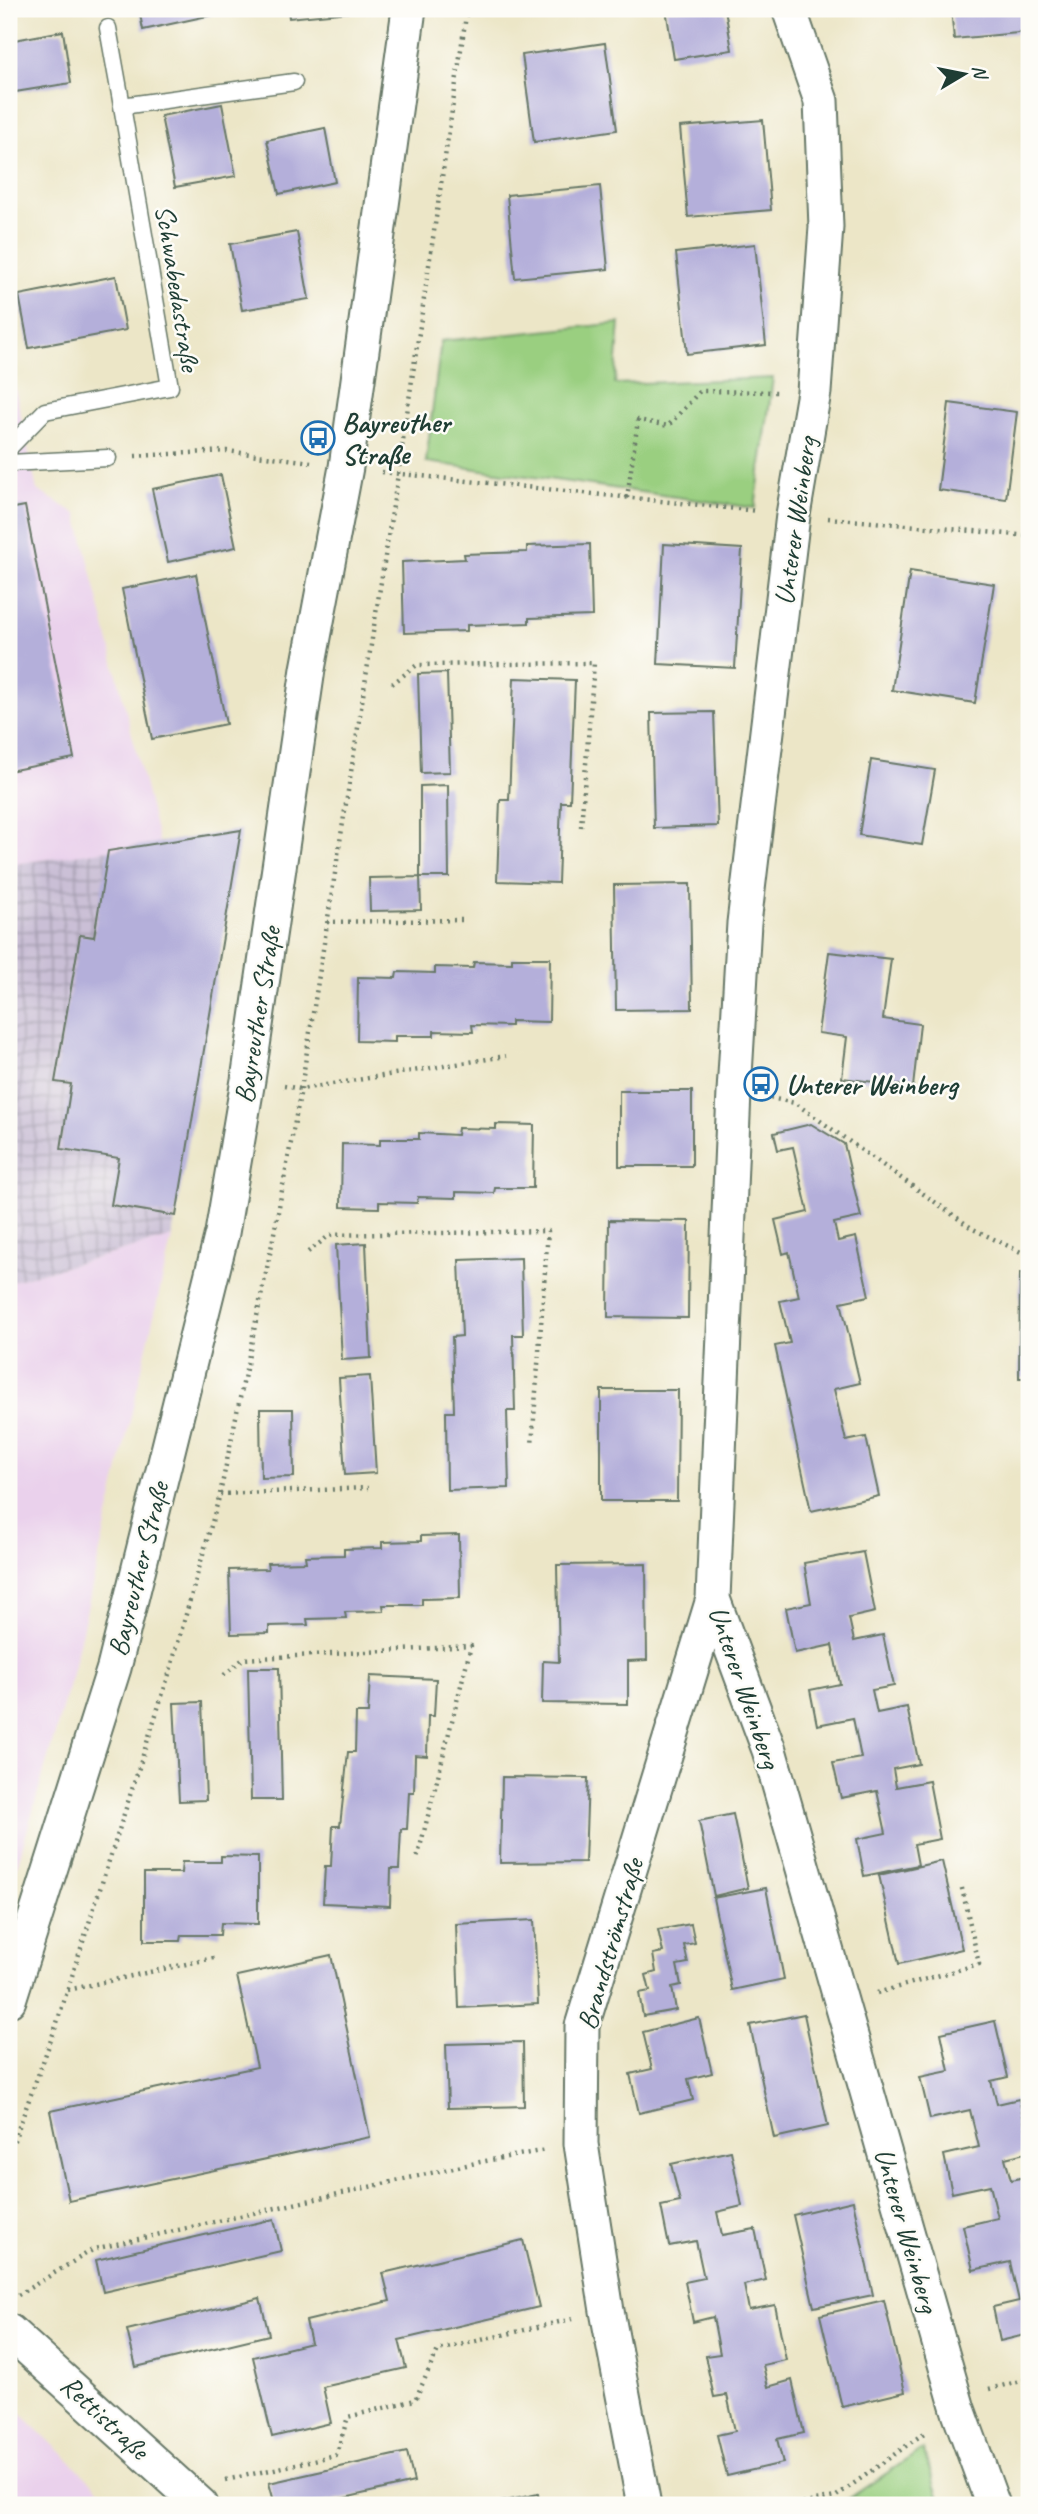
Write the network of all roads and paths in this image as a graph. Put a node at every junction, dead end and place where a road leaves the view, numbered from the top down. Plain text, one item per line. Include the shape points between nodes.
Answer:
1 (409, 9) edge
2 (467, 9) edge
3 (789, 9) edge
4 (108, 28) dead end
5 (294, 82) dead end
6 (122, 106) junction
7 (814, 392) junction
8 (9, 448) edge
9 (108, 457) joint
10 (9, 463) edge
11 (346, 467) junction
12 (398, 474) junction
13 (627, 498) junction
14 (793, 515) junction
15 (1029, 536) edge
16 (392, 684) dead end
17 (581, 827) dead end
18 (463, 920) dead end
19 (327, 922) junction
20 (506, 1056) dead end
21 (301, 1089) junction
22 (734, 1092) junction
23 (308, 1252) dead end
24 (1029, 1256) edge
25 (532, 1445) dead end
26 (368, 1488) dead end
27 (220, 1494) junction
28 (713, 1599) junction
29 (224, 1675) dead end
30 (417, 1858) dead end
31 (961, 1884) dead end
32 (218, 1957) dead end
33 (67, 1990) junction
34 (9, 2000) edge
35 (843, 2003) junction
36 (581, 2144) junction
37 (9, 2154) edge
38 (13, 2298) dead end
39 (607, 2311) junction
40 (9, 2331) edge
41 (1029, 2379) edge
42 (969, 2400) junction
43 (211, 2493) edge
44 (645, 2505) edge
45 (796, 2505) edge
46 (993, 2505) edge

1 - 11 street, Bayreuther Straße
2 - 12 path
3 - 7 street, Unterer Weinberg via 821,100 826,227
4 - 6 lane, Schwabedastraße
5 - 6 lane
6 - 8 lane, Schwabedastraße via 170,387 46,411
7 - 13 path via 700,391 668,426 638,420
7 - 14 street, Unterer Weinberg
9 - 10 lane
9 - 11 path via 227,450
11 - 12 path
11 - 34 street, Bayreuther Straße via 308,669 222,1233 114,1668
12 - 13 path
12 - 19 path
13 - 14 path
14 - 15 path
14 - 22 street, Unterer Weinberg via 744,923
16 - 17 path via 417,665 594,663
18 - 19 path
19 - 21 path
20 - 21 path
21 - 27 path
22 - 24 path via 795,1103 973,1228
22 - 28 street, Unterer Weinberg
23 - 25 path via 330,1235 548,1231
26 - 27 path
27 - 33 path via 170,1671
28 - 35 street, Unterer Weinberg via 769,1750
28 - 36 street, Brandströmstraße via 583,2026
29 - 30 path via 243,1659 471,1646
31 - 35 path via 979,1964
32 - 33 path
33 - 37 path
35 - 42 street, Unterer Weinberg
36 - 38 path via 480,2162 94,2249
36 - 39 street, Brandströmstraße
39 - 43 path via 438,2350 415,2400 348,2417 336,2455
39 - 44 street, Brandströmstraße
40 - 43 street, Rettistraße
41 - 42 path
42 - 45 path via 835,2497
42 - 46 street, Unterer Weinberg

